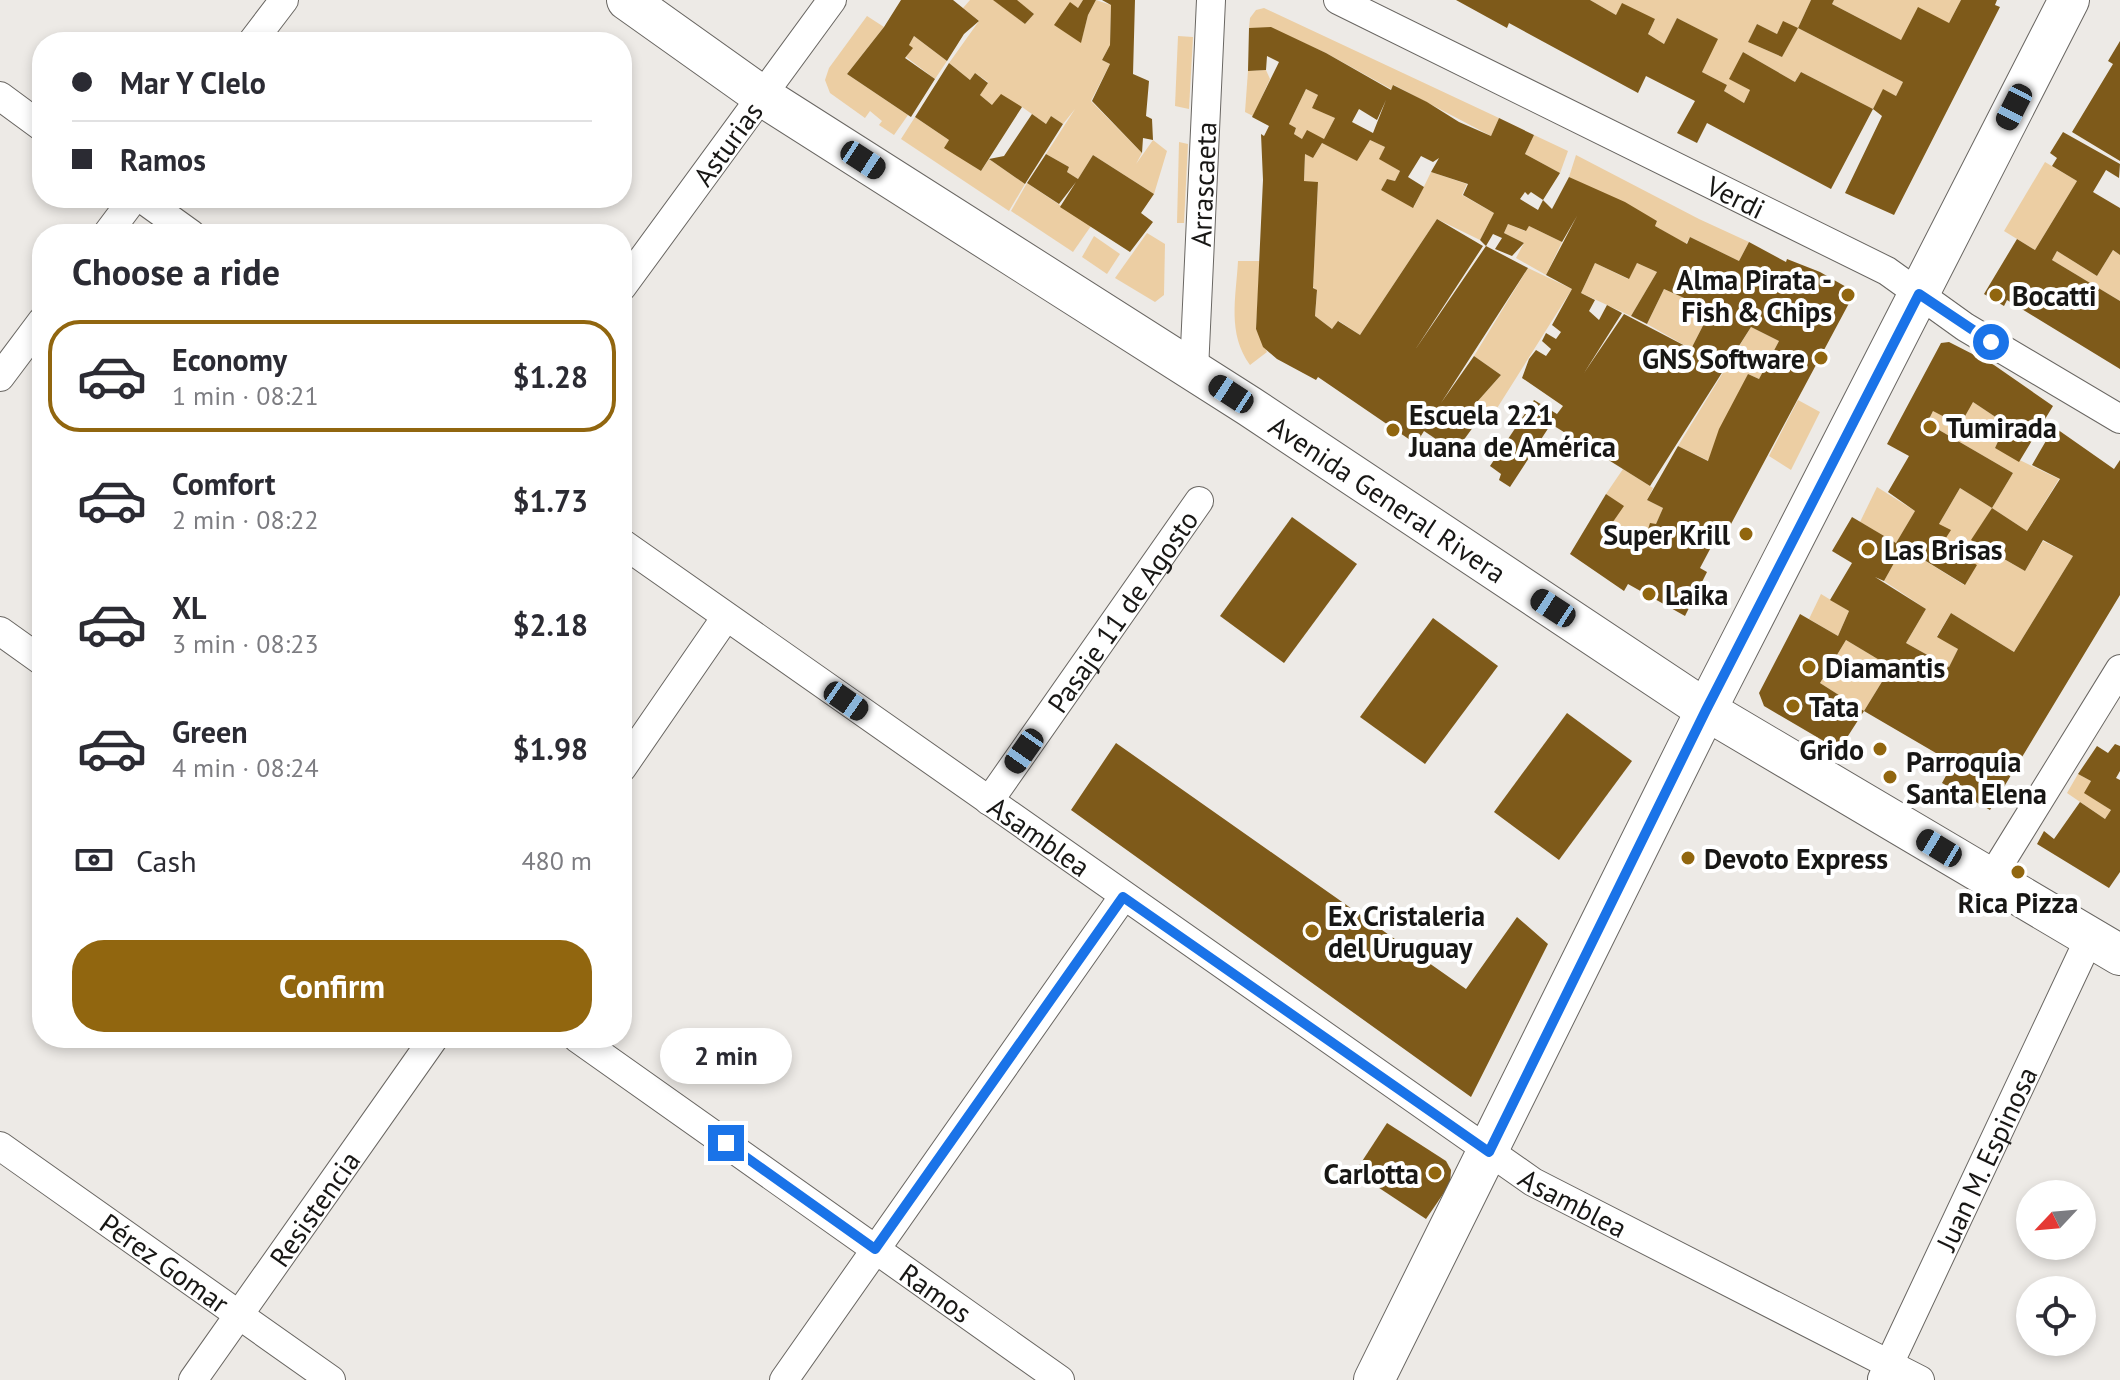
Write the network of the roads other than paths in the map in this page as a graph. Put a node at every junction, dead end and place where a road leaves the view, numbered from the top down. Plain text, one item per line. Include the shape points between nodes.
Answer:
1 (284, 0) edge
2 (627, 0) edge
3 (832, 0) edge
4 (1211, 0) edge
5 (1338, 0) edge
6 (2069, 0) edge
7 (260, 32) edge
8 (0, 96) edge
9 (762, 96) junction
10 (32, 120) edge
11 (155, 208) edge
12 (177, 224) edge
13 (632, 273) edge
14 (1919, 294) junction
15 (32, 334) edge
16 (1194, 370) junction
17 (0, 377) edge
18 (2120, 419) edge
19 (1199, 501) dead end
20 (632, 550) edge
21 (726, 617) junction
22 (0, 631) edge
23 (32, 654) edge
24 (2120, 669) edge
25 (1706, 710) junction
26 (632, 753) edge
27 (989, 801) junction
28 (1991, 878) junction
29 (1123, 897) junction
30 (2105, 946) edge
31 (427, 1048) edge
32 (591, 1048) edge
33 (0, 1146) edge
34 (1489, 1152) junction
35 (875, 1249) junction
36 (238, 1314) junction
37 (1886, 1372) edge
38 (193, 1380) edge
39 (331, 1380) edge
40 (784, 1380) edge
41 (1060, 1380) edge
42 (1374, 1380) edge
43 (1920, 1380) edge

1 - 7 street
2 - 9 main road, Avenida General Rivera
3 - 9 street, Asturias
4 - 16 street, Arrascaeta
5 - 14 street, Verdi via 1887,271
6 - 14 main road
8 - 10 street
9 - 13 street, Asturias
9 - 16 main road, Avenida General Rivera
11 - 12 street
14 - 18 street, Verdi
14 - 25 main road
15 - 17 street
16 - 25 main road, Avenida General Rivera
19 - 27 street, Pasaje 11 de Agosto
20 - 21 street, Asamblea
21 - 26 street
21 - 27 street, Asamblea
22 - 23 street
24 - 28 street
25 - 28 main road, Avenida General Rivera
25 - 34 main road
27 - 29 street, Asamblea
28 - 30 main road, Avenida General Rivera
29 - 34 street, Asamblea
29 - 35 street
30 - 37 street, Juan M. Espinosa
31 - 36 street, Resistencia
32 - 35 street, Ramos
33 - 36 street, Pérez Gomar
34 - 37 street, Asamblea via 1533,1182
34 - 42 main road
35 - 40 street
35 - 41 street, Ramos
36 - 38 street, Resistencia
36 - 39 street, Pérez Gomar
37 - 43 street, Asamblea

